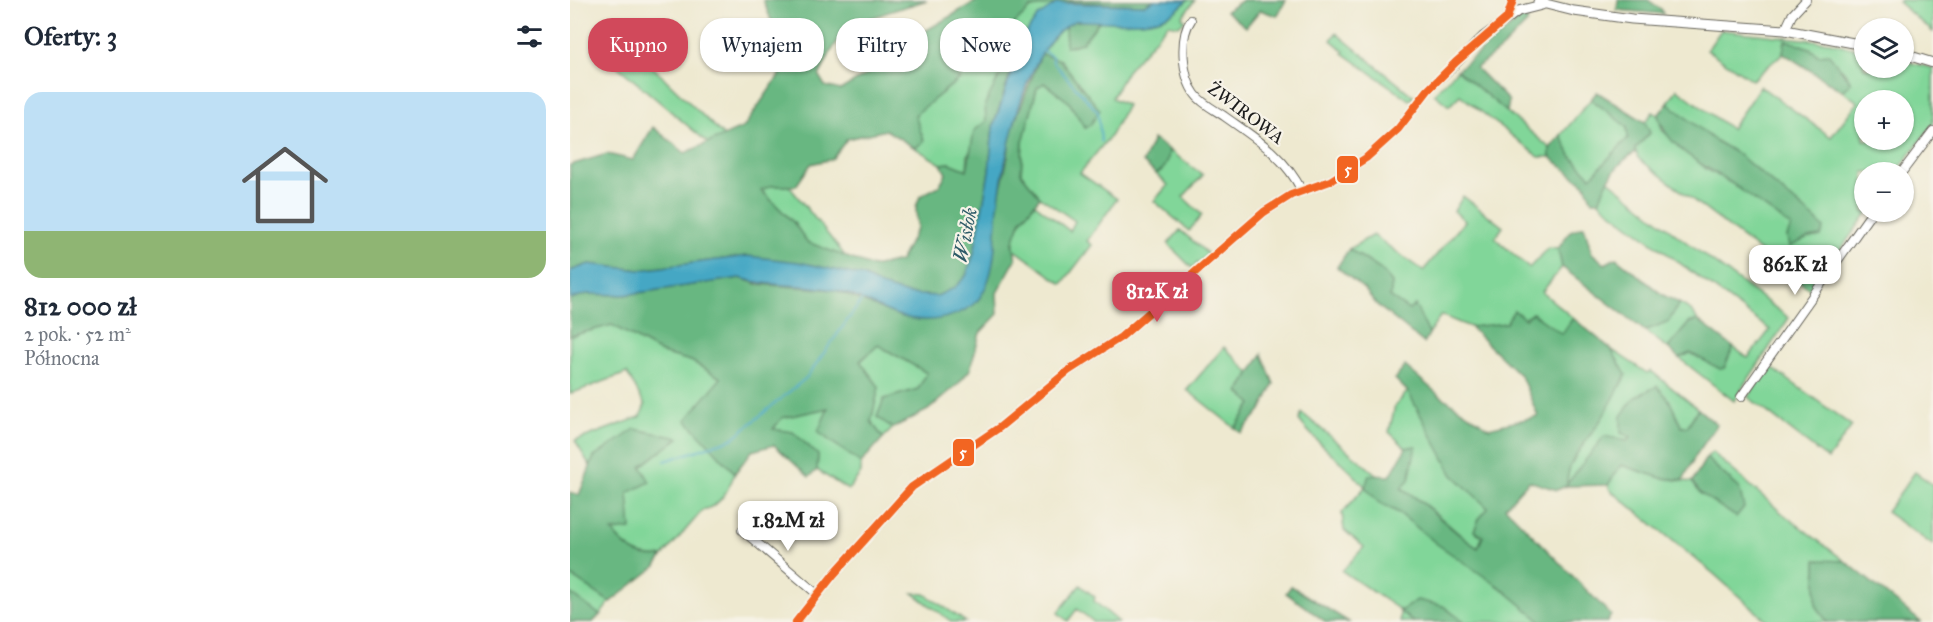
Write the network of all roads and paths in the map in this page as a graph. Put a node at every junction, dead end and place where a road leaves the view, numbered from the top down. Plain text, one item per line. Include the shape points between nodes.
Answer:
1 (1513, 0) edge
2 (1806, 0) edge
3 (1539, 2) edge
4 (1508, 18) junction
5 (1191, 20) dead end
6 (1785, 30) junction
7 (1854, 43) edge
8 (1914, 57) edge
9 (1933, 63) edge
10 (1933, 131) edge
11 (1910, 162) edge
12 (1302, 191) junction
13 (1864, 222) edge
14 (1741, 397) dead end
15 (742, 530) dead end
16 (817, 594) junction
17 (796, 622) edge

1 - 4 street
2 - 6 street
3 - 4 street
3 - 6 street via 1632,19
4 - 12 street via 1456,62 1398,129 1366,158 1330,181
5 - 12 street, ŻWIROWA via 1184,30 1182,57 1194,94 1275,153
6 - 7 street
8 - 9 street
10 - 11 street
12 - 16 street via 1264,212 1121,337 1068,371 1000,427 912,487
13 - 14 street
15 - 16 street
16 - 17 street

